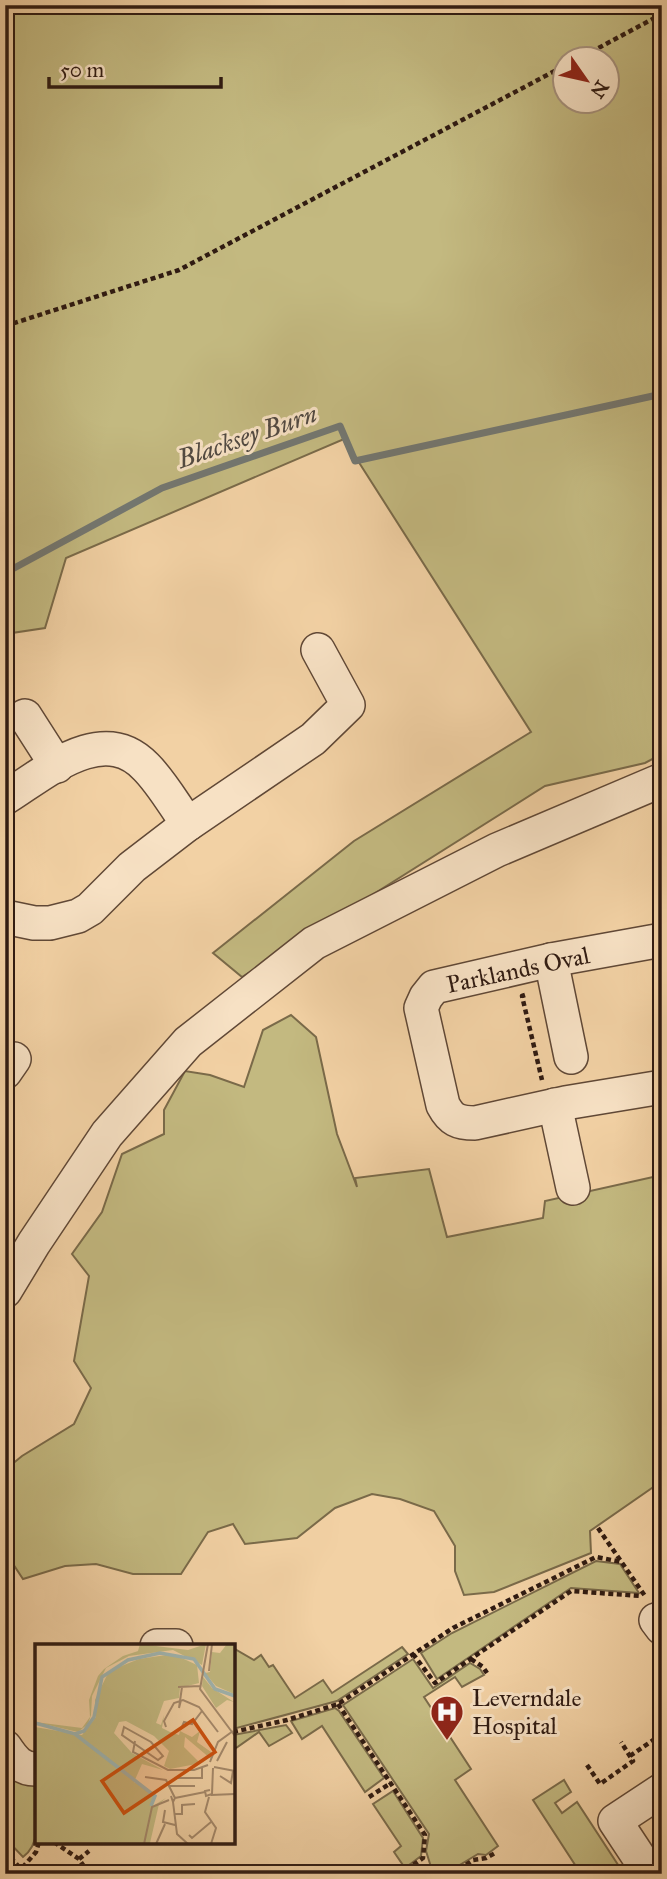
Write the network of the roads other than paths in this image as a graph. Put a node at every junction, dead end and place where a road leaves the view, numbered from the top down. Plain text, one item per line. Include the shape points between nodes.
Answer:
1 (318, 650) dead end
2 (25, 716) dead end
3 (57, 766) junction
4 (662, 780) edge
5 (5, 798) edge
6 (188, 824) junction
7 (5, 917) edge
8 (662, 940) edge
9 (551, 960) junction
10 (571, 1058) dead end
11 (662, 1087) edge
12 (555, 1105) junction
13 (573, 1188) dead end
14 (5, 1291) edge
15 (5, 1747) edge
16 (35, 1769) edge
17 (662, 1790) edge
18 (650, 1874) edge

1 - 6 street via 360,705
2 - 3 street
3 - 5 street
3 - 6 street via 92,749 125,752 145,766
4 - 14 street via 497,850 314,943 188,1042 107,1134
6 - 7 street via 78,916 50,923
8 - 9 street, Parklands Oval
9 - 10 street
9 - 12 street, Parklands Oval via 435,987 421,1008 450,1118 475,1123
11 - 12 street, Parklands Oval
12 - 13 street
15 - 16 street via 19,1764
17 - 18 street via 615,1821

